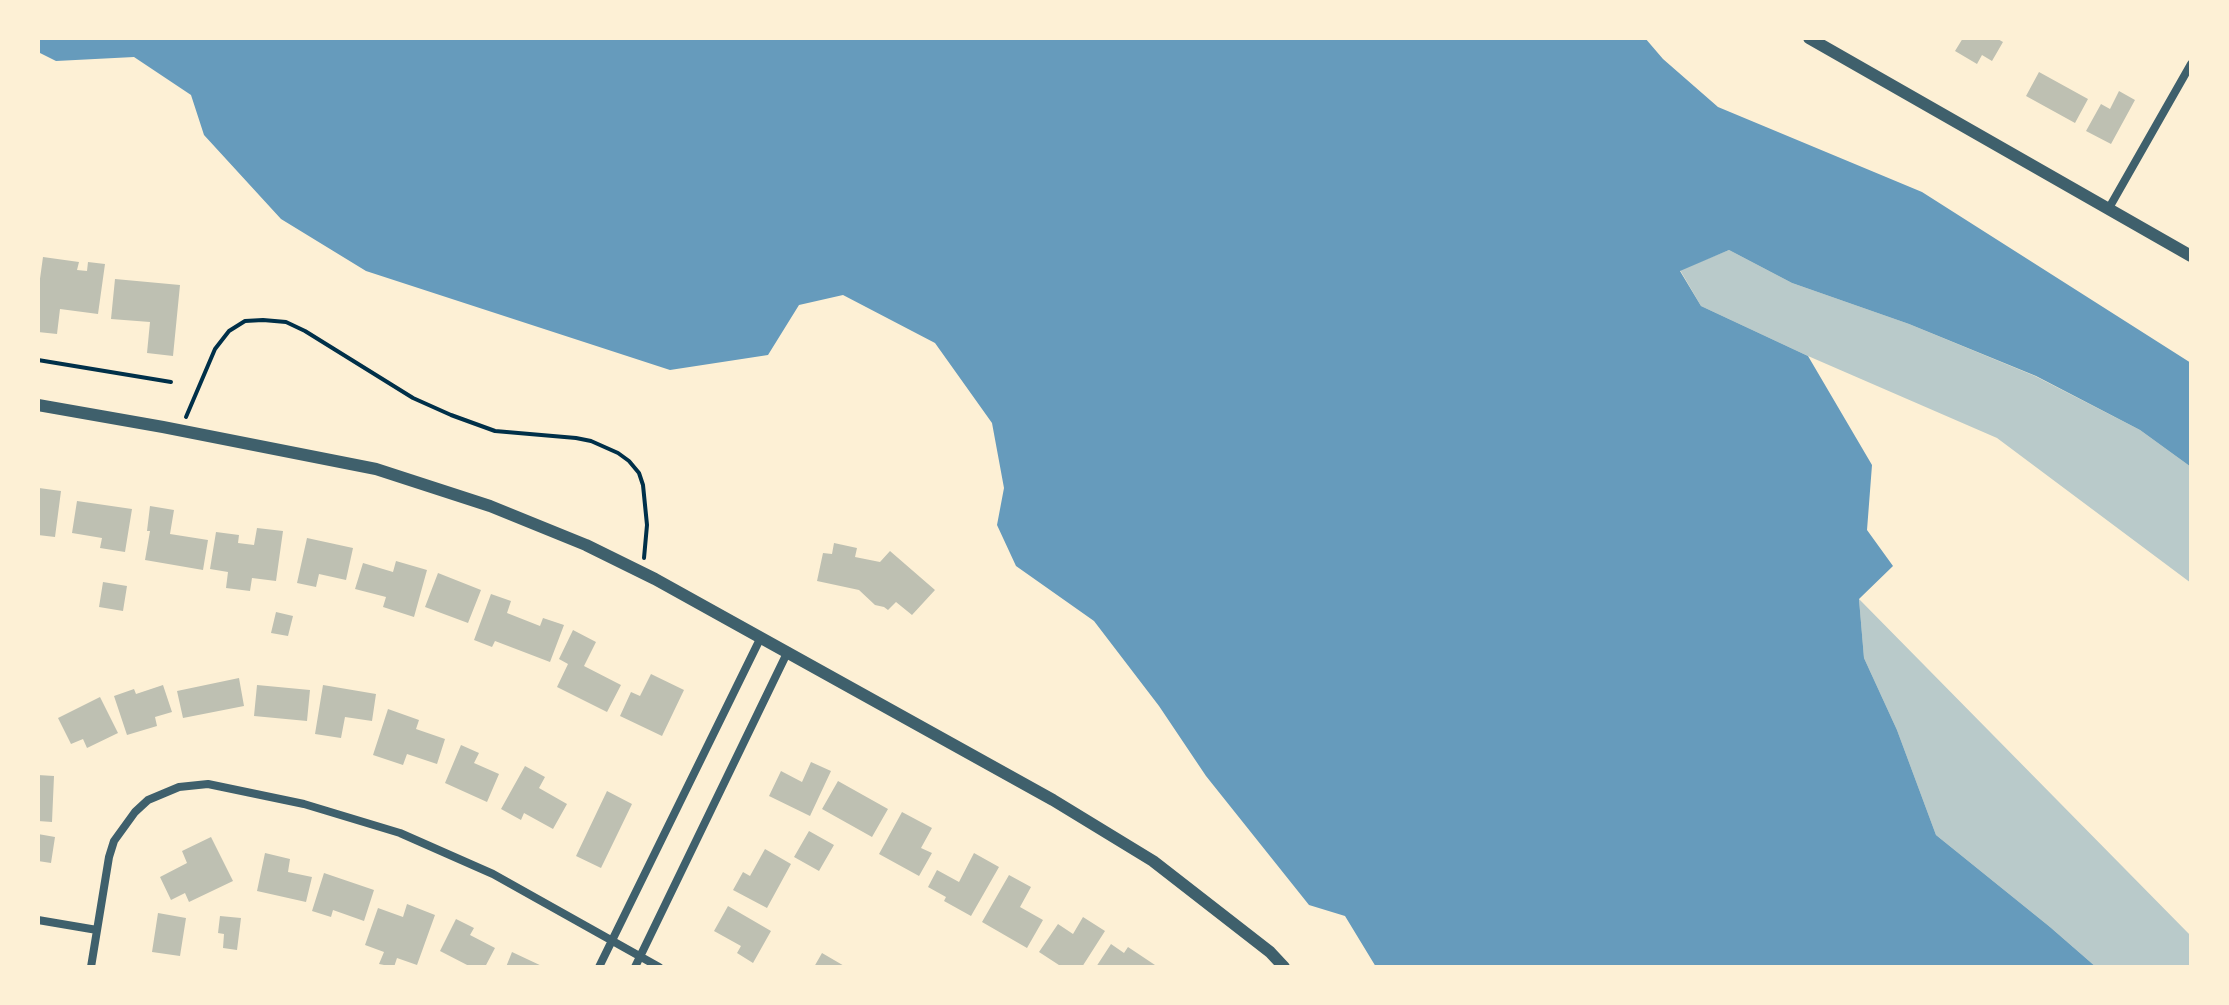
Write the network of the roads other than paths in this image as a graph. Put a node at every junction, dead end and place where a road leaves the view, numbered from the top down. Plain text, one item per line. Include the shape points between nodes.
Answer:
1 (1809, 38) edge
2 (2191, 64) edge
3 (2109, 208) junction
4 (2191, 256) edge
5 (38, 405) edge
6 (761, 637) junction
7 (788, 651) junction
8 (38, 920) edge
9 (97, 930) junction
10 (612, 940) junction
11 (640, 956) junction
12 (91, 967) edge
13 (599, 967) edge
14 (635, 967) edge
15 (659, 967) edge
16 (1284, 967) edge

1 - 3 street
2 - 3 street
3 - 4 street
5 - 6 street via 344,461 411,479 525,519 641,572
6 - 7 street
6 - 10 street
7 - 11 street
7 - 16 street via 1153,861
8 - 9 street
9 - 10 street via 114,841 135,812 148,800 179,787 208,784 333,811 400,833 493,874
9 - 12 street
10 - 11 street
10 - 13 street
11 - 14 street
11 - 15 street

